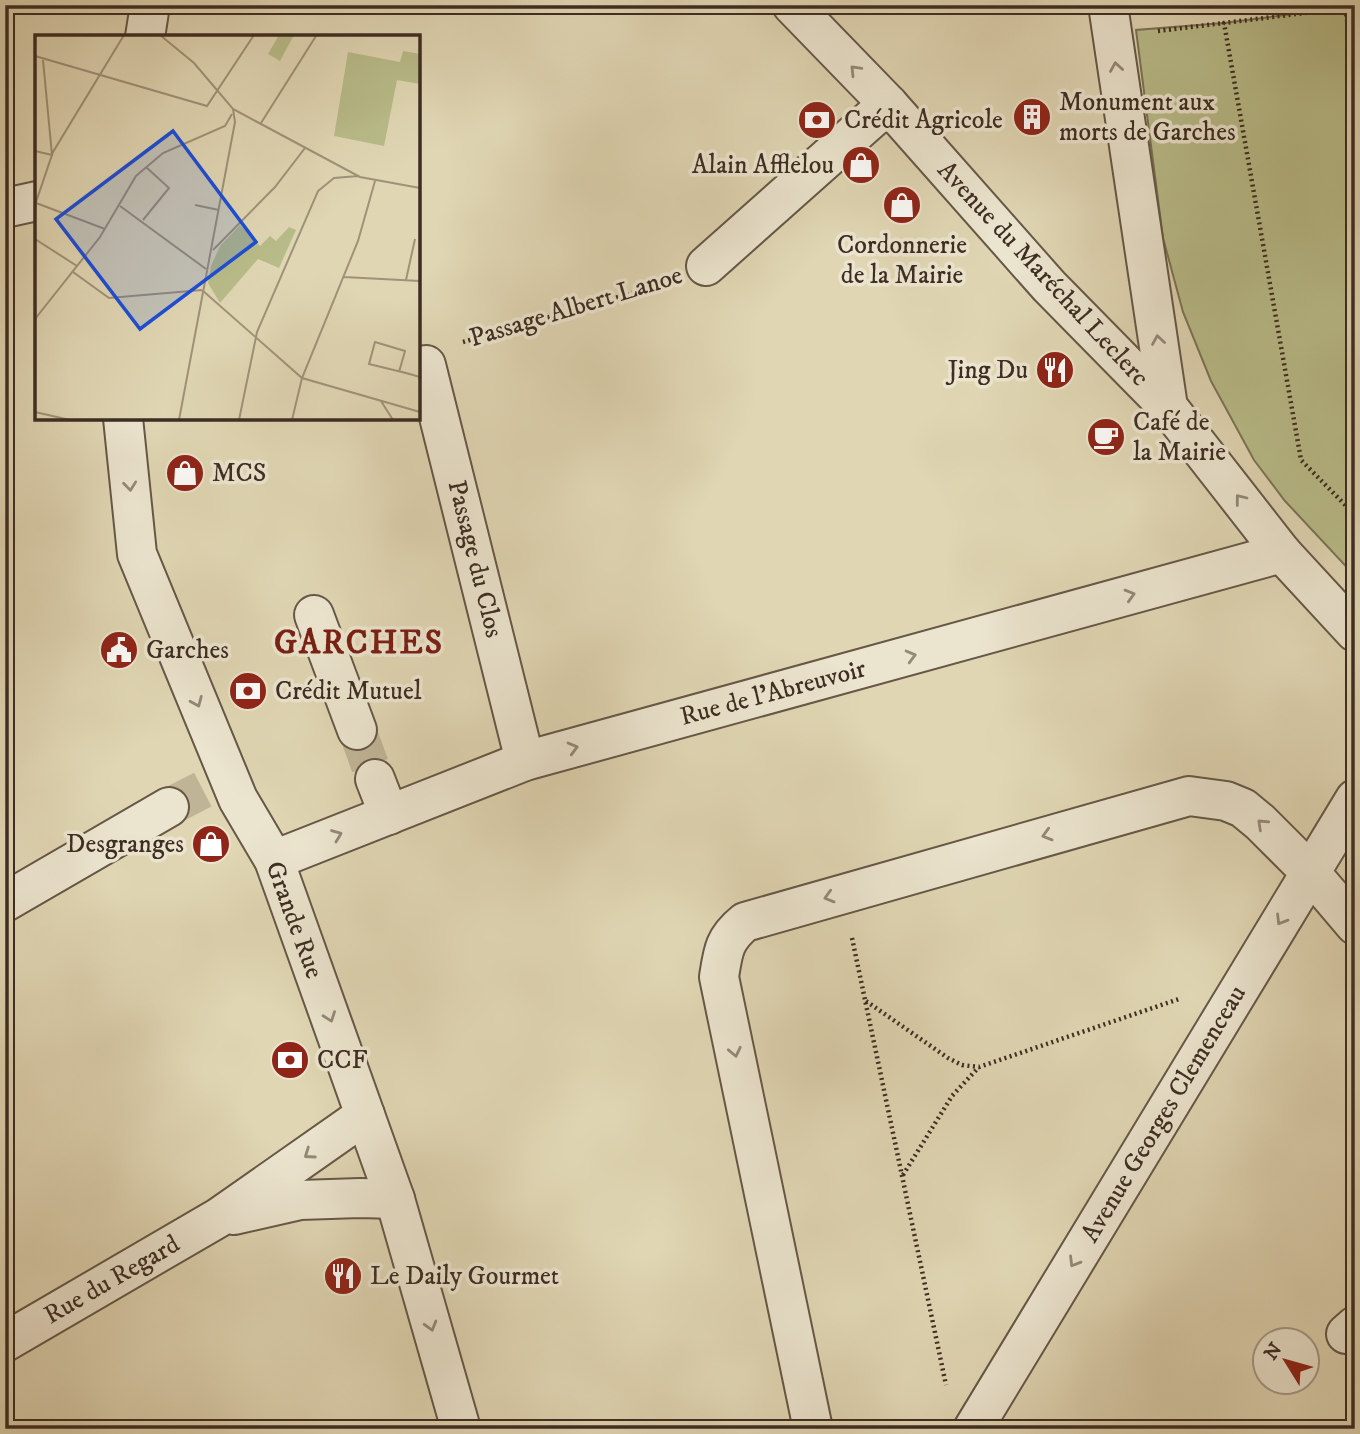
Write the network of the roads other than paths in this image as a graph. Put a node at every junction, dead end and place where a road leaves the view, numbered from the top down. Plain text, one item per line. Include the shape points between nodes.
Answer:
1 (150, 5) edge
2 (792, 5) edge
3 (1110, 21) edge
4 (145, 35) edge
5 (888, 104) junction
6 (35, 201) edge
7 (5, 208) edge
8 (706, 266) road end
9 (422, 366) edge
10 (1168, 407) junction
11 (133, 420) edge
12 (1282, 553) junction
13 (314, 615) dead end
14 (1355, 632) edge
15 (357, 730) tunnel mouth
16 (525, 761) junction
17 (375, 779) tunnel mouth
18 (1355, 799) edge
19 (169, 807) tunnel mouth
20 (388, 815) junction
21 (274, 860) junction
22 (1310, 872) junction
23 (5, 902) edge
24 (1355, 925) edge
25 (365, 1115) junction
26 (395, 1199) junction
27 (218, 1218) junction
28 (5, 1342) edge
29 (461, 1429) edge
30 (813, 1429) edge
31 (974, 1429) edge

1 - 4 street
5 -> 2 street, Avenue du Maréchal Leclerc
10 -> 3 street
5 - 8 street, Passage Albert Lanoe
5 - 10 street, Avenue du Maréchal Leclerc via 1049,286
6 - 7 street
9 - 16 street, Passage du Clos
12 -> 10 street, Avenue du Maréchal Leclerc
11 -> 21 street, Grande Rue via 137,554 217,782 238,799
12 - 14 street, Avenue du Maréchal Leclerc
16 -> 12 street, Rue de l'Abreuvoir
13 - 15 street
16 - 20 street, Rue de l'Abreuvoir
17 - 20 street
18 - 22 street, Avenue Georges Clemenceau
19 - 23 street
21 -> 20 street, Rue de l'Abreuvoir
21 -> 25 street, Grande Rue
22 - 24 street
22 -> 30 street via 1242,808 1189,796 744,922 733,932 724,947 719,977
22 -> 31 street, Avenue Georges Clemenceau
25 - 26 street, Grande Rue
25 -> 27 street, Rue du Regard
26 - 27 street, Rue du Regard via 300,1200
26 -> 29 street, Grande Rue
27 - 28 street, Rue du Regard

